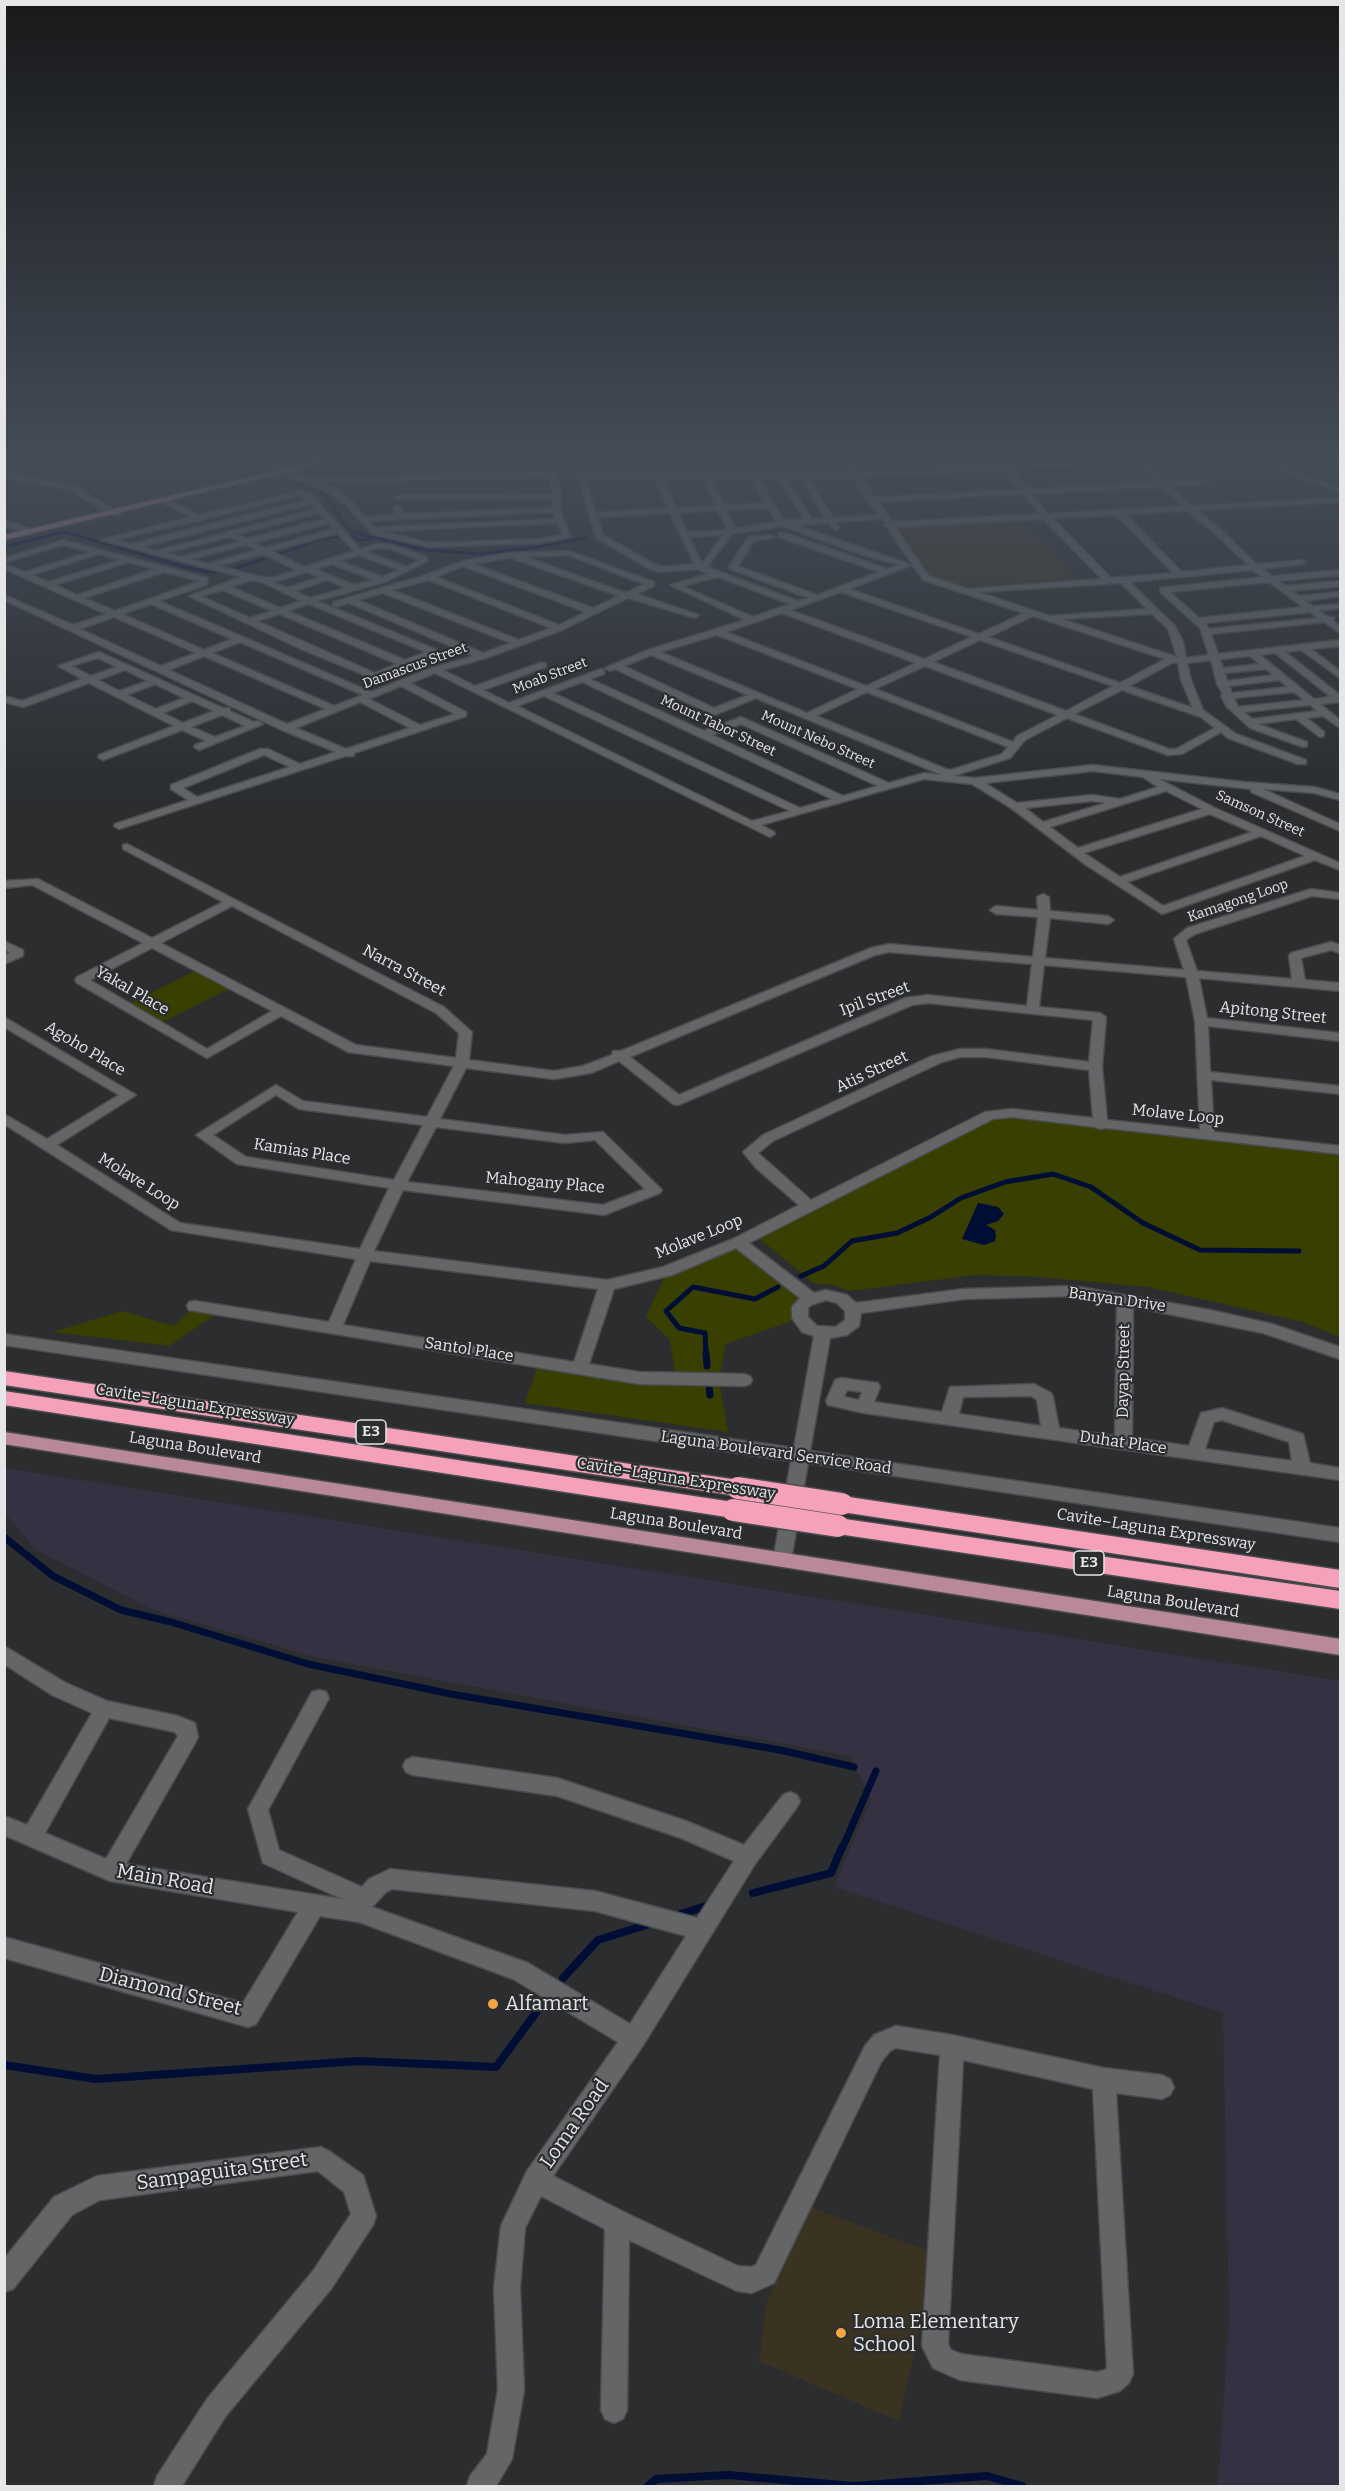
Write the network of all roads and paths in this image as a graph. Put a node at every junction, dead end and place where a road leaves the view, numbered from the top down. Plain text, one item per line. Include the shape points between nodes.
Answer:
1 (81, 574) edge
2 (148, 574) edge
3 (184, 574) edge
4 (238, 574) edge
5 (291, 574) edge
6 (320, 574) edge
7 (367, 574) edge
8 (396, 574) edge
9 (436, 574) edge
10 (494, 574) edge
11 (566, 574) edge
12 (628, 574) edge
13 (753, 574) edge
14 (879, 574) edge
15 (922, 574) edge
16 (1102, 574) edge
17 (1195, 574) edge
18 (1263, 574) edge
19 (1318, 574) edge
20 (23, 575) edge
21 (715, 575) joint
22 (1181, 576) joint
23 (249, 577) junction
24 (328, 577) junction
25 (429, 577) junction
26 (1269, 579) junction
27 (261, 580) junction
28 (382, 580) junction
29 (1123, 580) junction
30 (1109, 581) junction
31 (1341, 584) edge
32 (46, 585) junction
33 (224, 587) junction
34 (351, 587) junction
35 (839, 588) junction
36 (1284, 589) junction
37 (383, 590) junction
38 (962, 590) junction
39 (287, 591) junction
40 (1341, 594) edge
41 (629, 596) junction
42 (4, 597) edge
43 (815, 597) junction
44 (75, 598) junction
45 (1297, 599) junction
46 (350, 600) junction
47 (151, 601) junction
48 (309, 601) junction
49 (336, 604) dead end
50 (797, 604) junction
51 (1341, 606) edge
52 (1311, 609) junction
53 (782, 610) junction
54 (280, 611) junction
55 (1154, 611) junction
56 (596, 612) junction
57 (1032, 613) junction
58 (112, 614) junction
59 (695, 615) dead end
60 (1044, 618) junction
61 (1341, 618) edge
62 (1326, 619) junction
63 (249, 621) junction
64 (753, 621) junction
65 (1197, 621) junction
66 (368, 624) junction
67 (559, 628) junction
68 (71, 629) junction
69 (1341, 630) edge
70 (718, 632) junction
71 (1205, 632) junction
72 (339, 634) junction
73 (980, 638) junction
74 (240, 639) junction
75 (1341, 643) edge
76 (520, 644) junction
77 (304, 647) junction
78 (1303, 647) junction
79 (1277, 650) junction
80 (651, 652) junction
81 (203, 653) junction
82 (1252, 653) junction
83 (483, 656) junction
84 (1213, 657) junction
85 (1177, 660) junction
86 (925, 663) junction
87 (406, 664) junction
88 (543, 665) dead end
89 (1267, 666) junction
90 (125, 667) junction
91 (609, 669) junction
92 (160, 670) junction
93 (435, 670) junction
94 (1218, 671) junction
95 (1341, 675) edge
96 (1281, 677) junction
97 (89, 679) junction
98 (582, 679) junction
99 (156, 681) junction
100 (402, 683) junction
101 (1222, 684) junction
102 (1120, 687) junction
103 (476, 689) junction
104 (868, 689) junction
105 (1296, 689) junction
106 (545, 693) junction
107 (119, 694) junction
108 (756, 695) junction
109 (1227, 696) junction
110 (367, 697) junction
111 (192, 698) junction
112 (4, 699) edge
113 (1340, 699) edge
114 (1312, 702) junction
115 (237, 705) junction
116 (509, 706) junction
117 (336, 710) junction
118 (1237, 710) junction
119 (222, 711) junction
120 (155, 712) junction
121 (1326, 713) junction
122 (1067, 714) junction
123 (1203, 715) junction
124 (808, 717) junction
125 (1298, 717) junction
126 (269, 720) junction
127 (1270, 720) junction
128 (1250, 722) junction
129 (1341, 725) edge
130 (254, 726) junction
131 (183, 727) junction
132 (286, 728) junction
133 (418, 728) junction
134 (1221, 728) junction
135 (1320, 734) dead end
136 (706, 735) junction
137 (216, 741) junction
138 (1015, 746) junction
139 (200, 747) dead end
140 (352, 756) junction
141 (103, 757) dead end
142 (1302, 762) dead end
143 (300, 768) junction
144 (1137, 771) junction
145 (975, 781) junction
146 (885, 785) junction
147 (1244, 785) junction
148 (1168, 787) junction
149 (1339, 794) edge
150 (842, 799) junction
151 (195, 801) junction
152 (1123, 802) junction
153 (1015, 806) junction
154 (1211, 810) junction
155 (799, 811) junction
156 (751, 825) junction
157 (119, 826) dead end
158 (1043, 826) junction
159 (1341, 828) edge
160 (1262, 832) junction
161 (770, 834) dead end
162 (127, 847) dead end
163 (1077, 852) junction
164 (1315, 856) junction
165 (1341, 867) edge
166 (1120, 881) junction
167 (4, 885) edge
168 (1341, 896) edge
169 (1043, 897) dead end
170 (232, 902) junction
171 (996, 910) dead end
172 (1044, 915) junction
173 (1108, 920) dead end
174 (153, 943) junction
175 (4, 944) edge
176 (1341, 949) edge
177 (1039, 959) junction
178 (4, 960) edge
179 (1191, 972) junction
180 (1299, 983) junction
181 (1341, 987) edge
182 (1033, 1008) junction
183 (282, 1011) junction
184 (4, 1021) edge
185 (1201, 1022) junction
186 (1341, 1037) edge
187 (618, 1054) junction
188 (462, 1063) junction
189 (1095, 1067) junction
190 (1205, 1074) junction
191 (1341, 1090) edge
192 (4, 1118) edge
193 (432, 1122) junction
194 (1101, 1125) junction
195 (1207, 1136) junction
196 (48, 1145) junction
197 (1341, 1150) edge
198 (398, 1185) junction
199 (808, 1205) junction
200 (738, 1242) junction
201 (365, 1255) junction
202 (607, 1285) junction
203 (810, 1298) junction
204 (1125, 1299) junction
205 (195, 1306) dead end
206 (853, 1309) junction
207 (334, 1328) junction
208 (823, 1333) junction
209 (4, 1339) edge
210 (1341, 1353) edge
211 (580, 1367) junction
212 (4, 1378) edge
213 (744, 1380) dead end
214 (4, 1398) edge
215 (864, 1407) dead end
216 (949, 1419) junction
217 (1051, 1433) junction
218 (4, 1438) edge
219 (1124, 1443) junction
220 (1195, 1454) junction
221 (801, 1458) junction
222 (1302, 1468) junction
223 (1341, 1474) edge
224 (1341, 1535) edge
225 (782, 1560) junction
226 (1341, 1579) edge
227 (1341, 1600) edge
228 (1341, 1647) edge
229 (4, 1654) edge
230 (319, 1698) dead end
231 (104, 1709) junction
232 (413, 1766) dead end
233 (790, 1801) dead end
234 (4, 1825) edge
235 (32, 1837) junction
236 (747, 1857) junction
237 (110, 1871) junction
238 (324, 1906) junction
239 (362, 1906) junction
240 (703, 1930) junction
241 (4, 1947) edge
242 (634, 2039) junction
243 (952, 2046) junction
244 (1104, 2080) junction
245 (1162, 2087) dead end
246 (536, 2180) junction
247 (616, 2222) junction
248 (4, 2280) edge
249 (614, 2410) dead end
250 (167, 2487) edge
251 (480, 2487) edge

1 - 32 street
2 - 44 street
3 - 47 street via 205,580
4 - 23 street
5 - 27 street
6 - 24 street
7 - 28 street
8 - 28 street
9 - 25 street
10 - 56 street
11 - 41 street
12 - 41 street, Damascus Street via 650,582
13 - 43 street
14 - 35 street, Moab Street
15 - 38 street
16 - 30 street
17 - 22 street
18 - 26 street
19 - 26 street
20 - 32 street
21 - 50 street
21 - 64 street via 674,585
22 - 29 street
23 - 27 street
23 - 33 street
24 - 34 street
24 - 39 street
25 - 37 street
25 - 67 street
26 - 36 street
26 - 65 street via 1163,590
27 - 39 street
28 - 34 street
29 - 30 street
29 - 55 street
30 - 38 street
31 - 36 street
32 - 44 street
33 - 54 street
33 - 63 street via 193,596
34 - 48 street
35 - 43 street, Moab Street
35 - 73 street
36 - 45 street
37 - 46 street
37 - 76 street
38 - 57 street
39 - 48 street
40 - 45 street
41 - 56 street, Damascus Street
41 - 59 street
42 - 68 street
43 - 50 street, Moab Street
44 - 58 street
45 - 52 street
46 - 49 street
46 - 83 street
47 - 58 street
47 - 74 street
48 - 54 street
48 - 66 street
50 - 53 street, Moab Street
51 - 52 street
52 - 62 street
52 - 65 street
53 - 64 street, Moab Street
53 - 86 street
54 - 63 street
54 - 72 street
55 - 60 street
55 - 85 street via 1172,628
56 - 67 street, Damascus Street
57 - 60 street
57 - 73 street
58 - 68 street
58 - 81 street
60 - 85 street
61 - 62 street
62 - 69 street
62 - 71 street
63 - 77 street
64 - 70 street, Moab Street
65 - 71 street
66 - 72 street
66 - 87 street via 434,652
67 - 76 street, Damascus Street
68 - 92 street
70 - 80 street, Moab Street
70 - 104 street
71 - 84 street
72 - 77 street
72 - 87 street
73 - 86 street
73 - 102 street
74 - 81 street
74 - 110 street
75 - 78 street
76 - 83 street, Damascus Street
77 - 87 street via 375,676
78 - 79 street
78 - 95 street
79 - 82 street
79 - 113 street
80 - 91 street, Moab Street
80 - 108 street
81 - 92 street
81 - 117 street
82 - 84 street
82 - 89 street
83 - 93 street, Damascus Street
84 - 85 street
84 - 94 street
85 - 102 street
85 - 123 street
86 - 104 street
86 - 122 street
88 - 103 street
89 - 94 street
89 - 96 street
90 - 97 street
90 - 97 street via 99,655 63,666
90 - 99 street
91 - 98 street, Moab Street
91 - 108 street via 714,712
92 - 115 street
93 - 100 street, Damascus Street
93 - 103 street
94 - 101 street
96 - 101 street
96 - 105 street
97 - 107 street
97 - 112 street via 23,704
98 - 106 street, Moab Street
98 - 136 street, Mount Tabor Street
99 - 107 street
99 - 111 street
100 - 110 street, Damascus Street
100 - 133 street via 463,714
101 - 109 street
102 - 122 street
102 - 123 street
103 - 116 street
104 - 124 street
104 - 138 street
105 - 109 street
105 - 114 street
106 - 116 street, Moab Street
106 - 155 street
107 - 120 street
108 - 124 street
109 - 118 street
110 - 117 street, Damascus Street
110 - 133 street
111 - 119 street
111 - 120 street
113 - 114 street
114 - 118 street
114 - 121 street
115 - 119 street
115 - 126 street
116 - 156 street
117 - 132 street, Damascus Street
118 - 128 street
119 - 130 street
119 - 131 street
120 - 131 street
121 - 125 street
121 - 129 street
122 - 134 street via 1168,752 1178,752
122 - 138 street via 1021,738
123 - 134 street
124 - 138 street via 944,772 999,760
125 - 127 street
125 - 135 street
126 - 130 street
126 - 132 street
127 - 128 street
127 - 128 street via 1303,744
130 - 137 street
131 - 137 street
131 - 141 street
132 - 140 street
133 - 140 street
134 - 142 street via 1232,736
136 - 146 street, Mount Nebo Street via 741,720
136 - 150 street, Mount Tabor Street
137 - 139 street
140 - 143 street
143 - 151 street
143 - 151 street via 264,751 175,787
144 - 145 street via 1093,768
144 - 147 street
144 - 148 street, Samson Street
145 - 146 street via 924,776
145 - 153 street
146 - 150 street
147 - 149 street
147 - 159 street
148 - 152 street
148 - 154 street, Samson Street
150 - 155 street
151 - 157 street
152 - 153 street via 1092,798
152 - 158 street
153 - 158 street
154 - 160 street, Samson Street
154 - 163 street
155 - 156 street
156 - 161 street
158 - 163 street
160 - 164 street, Samson Street
160 - 166 street
162 - 170 street, Narra Street
163 - 166 street
164 - 165 street, Samson Street
164 - 166 street via 1162,910
167 - 174 street via 33,881
168 - 179 street, Kamagong Loop via 1311,892 1191,931 1180,939
169 - 172 street
170 - 174 street, Yakal Place
170 - 188 street, Narra Street via 440,1010 466,1032
171 - 172 street
172 - 173 street
172 - 177 street
174 - 183 street
174 - 183 street, Yakal Place via 81,980 207,1054
175 - 178 street via 19,953
176 - 180 street via 1331,946 1295,956
177 - 179 street
177 - 182 street
177 - 187 street via 880,950
179 - 180 street
179 - 185 street
180 - 181 street
182 - 187 street, Ipil Street via 928,999 909,1001 678,1101
182 - 189 street, Ipil Street via 1100,1017
183 - 188 street via 353,1049
184 - 196 street, Agoho Place via 129,1095
185 - 186 street, Apitong Street
185 - 190 street
187 - 188 street via 586,1070 554,1075
188 - 193 street, Narra Street
189 - 194 street, Ipil Street
189 - 199 street, Atis Street via 960,1053 938,1059 768,1138 750,1152
190 - 191 street
190 - 195 street
192 - 196 street, Molave Loop
193 - 198 street, Narra Street
193 - 198 street, Kamias Place via 299,1105 276,1089 203,1135 242,1161
193 - 198 street, Mahogany Place via 565,1138 598,1135 655,1190 604,1210
194 - 195 street, Molave Loop
194 - 199 street, Molave Loop via 1012,1113 990,1114
195 - 197 street, Molave Loop
196 - 201 street, Molave Loop via 176,1227
198 - 201 street, Narra Street
199 - 200 street, Molave Loop
200 - 202 street, Molave Loop via 667,1271
200 - 203 street
201 - 202 street, Molave Loop
201 - 207 street, Narra Street
202 - 211 street
203 - 206 street via 835,1296
203 - 208 street via 800,1307 800,1318 808,1328
204 - 206 street, Banyan Drive via 1073,1291 964,1294
204 - 210 street, Banyan Drive via 1266,1328
204 - 219 street, Dayap Street
205 - 207 street, Santol Place
206 - 208 street via 855,1316 848,1327
207 - 211 street, Santol Place
208 - 221 street
209 - 221 street, Laguna Boulevard Service Road
211 - 213 street, Santol Place via 639,1378
212 - 226 highway, Cavite–Laguna Expressway / E3, bridge
214 - 227 highway, Cavite–Laguna Expressway / E3, bridge
215 - 216 street, Duhat Place
216 - 217 street, Duhat Place
216 - 217 street via 956,1390 1034,1390 1045,1397
217 - 219 street, Duhat Place
218 - 225 main road, Laguna Boulevard
219 - 220 street, Duhat Place
220 - 222 street, Duhat Place
220 - 222 street via 1207,1417 1222,1414 1297,1438
221 - 224 street, Laguna Boulevard Service Road
221 - 225 street
222 - 223 street, Duhat Place
225 - 228 main road, Laguna Boulevard
229 - 231 street via 59,1689
230 - 239 street via 258,1809 270,1856
231 - 235 street
231 - 237 street via 188,1729 188,1737
232 - 236 street via 557,1787 686,1830
233 - 236 street, Loma Road
234 - 235 street, Main Road
235 - 237 street, Main Road
236 - 240 street, Loma Road
237 - 238 street, Main Road
238 - 239 street, Main Road
238 - 241 street, Diamond Street via 248,2016
239 - 240 street via 377,1886 390,1879 595,1901
239 - 242 street via 520,1971
240 - 242 street, Loma Road
242 - 246 street, Loma Road
243 - 244 street
243 - 244 street via 934,2346 942,2359 960,2367 1097,2385 1111,2382 1120,2374
243 - 247 street via 896,2037 882,2043 765,2274 752,2280 737,2278
244 - 245 street
246 - 247 street
246 - 251 street, Loma Road via 513,2226 507,2288 511,2390 499,2459
247 - 249 street
248 - 250 street, Sampaguita Street via 63,2206 97,2188 321,2159 354,2184 364,2216 322,2280 216,2408

